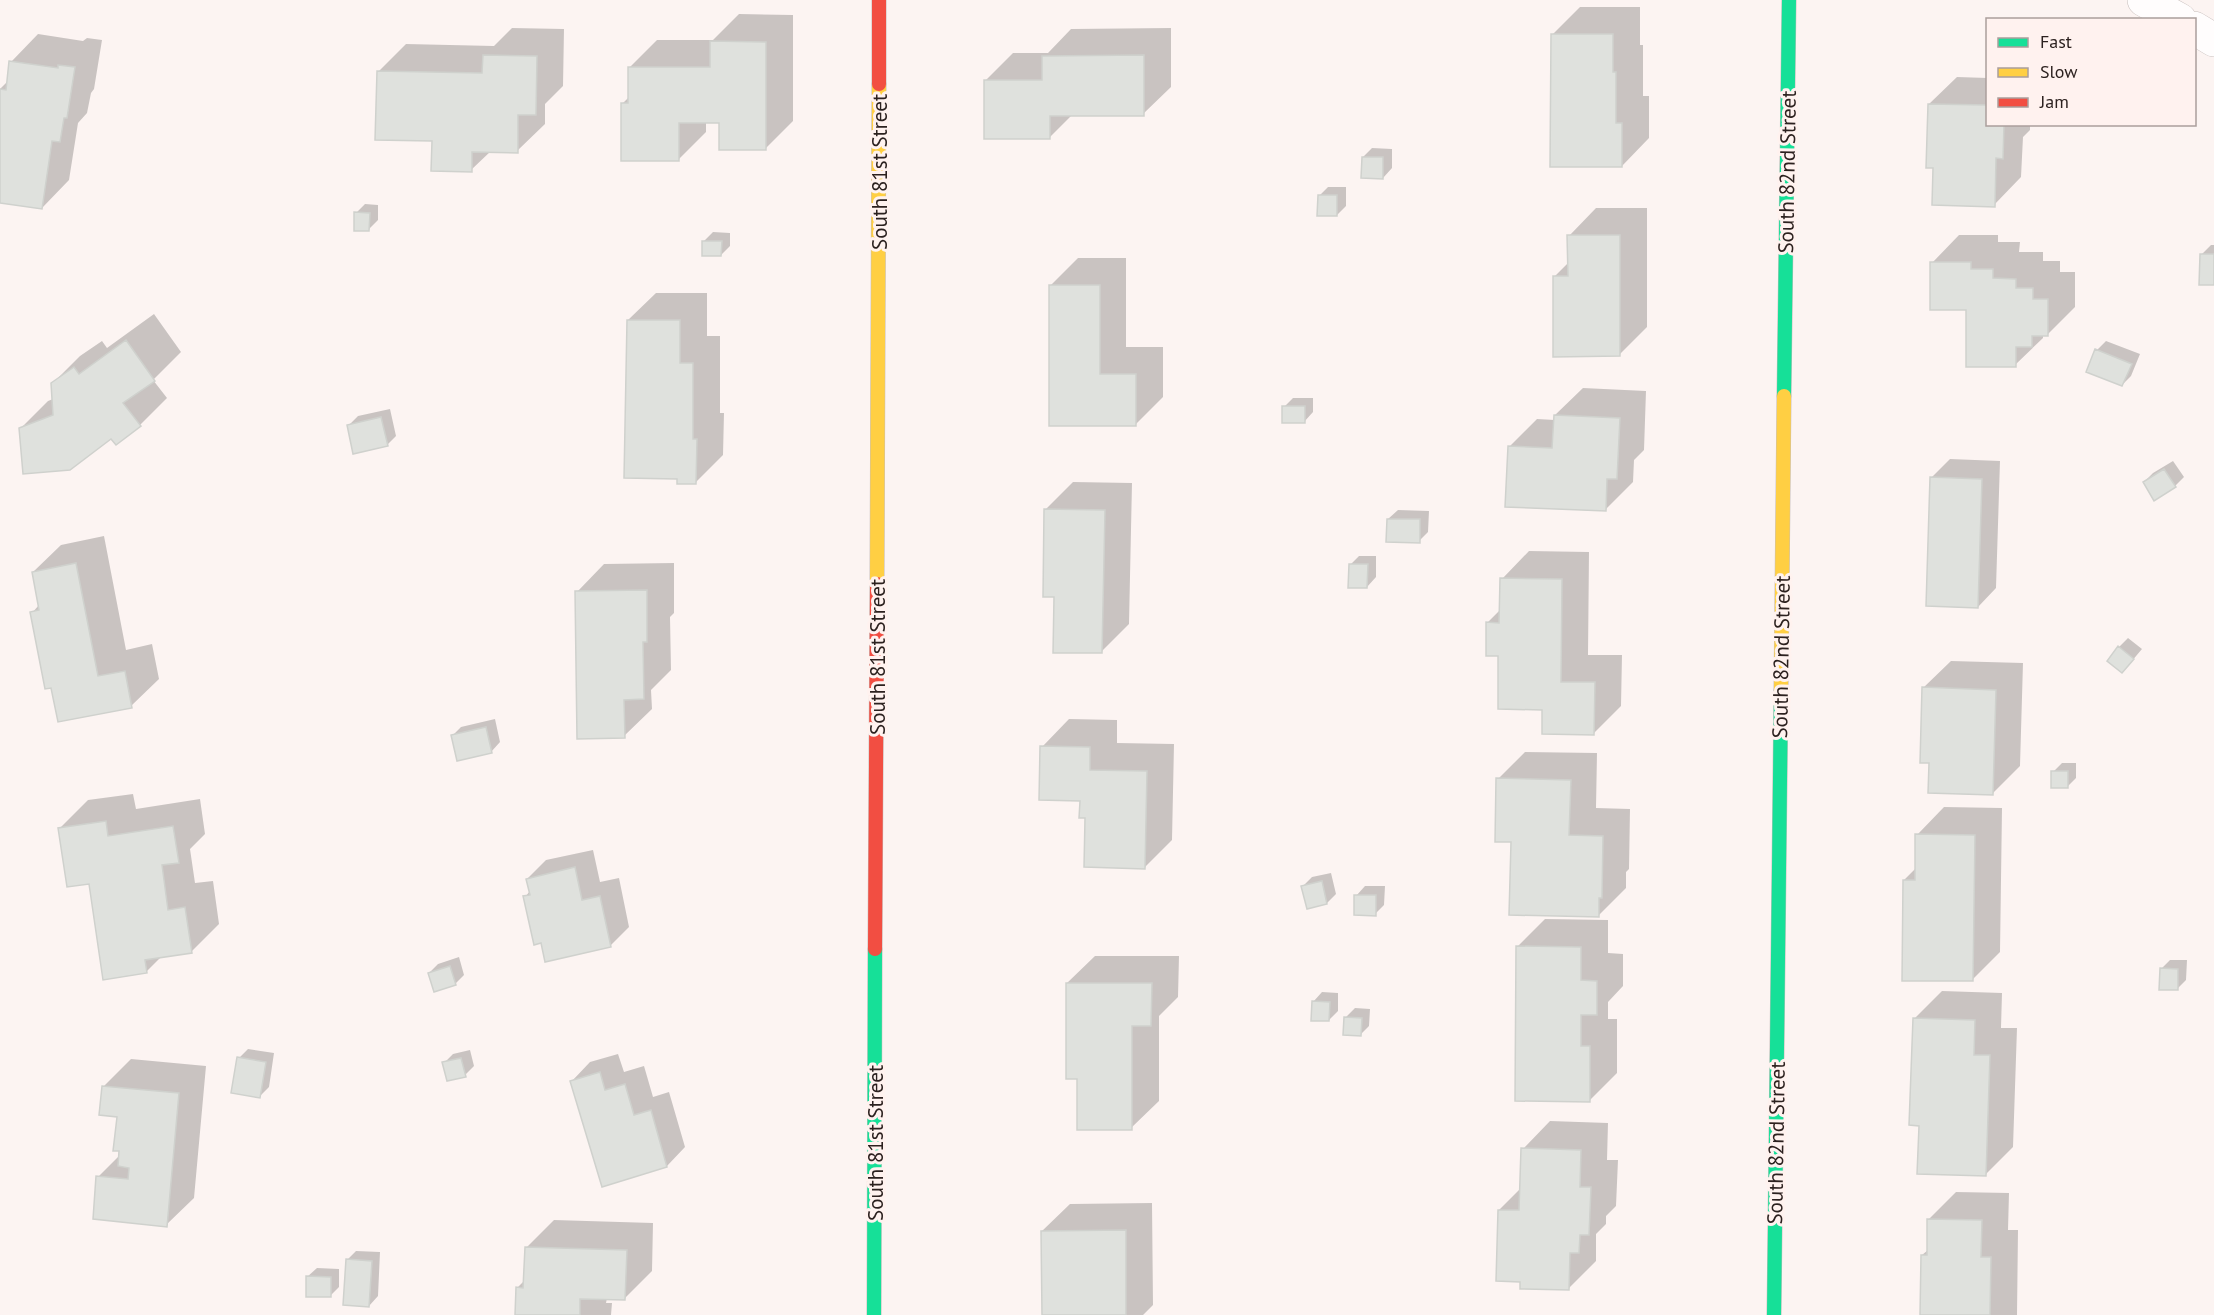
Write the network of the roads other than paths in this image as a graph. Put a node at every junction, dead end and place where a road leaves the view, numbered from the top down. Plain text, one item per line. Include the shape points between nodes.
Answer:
1 (879, 0) edge
2 (1789, 0) edge
3 (2144, 0) edge
4 (2177, 18) edge
5 (2196, 29) edge
6 (2214, 40) edge
7 (874, 1315) edge
8 (1774, 1315) edge

1 - 7 street, South 81st Street
2 - 8 street, South 82nd Street
3 - 4 street
5 - 6 street

